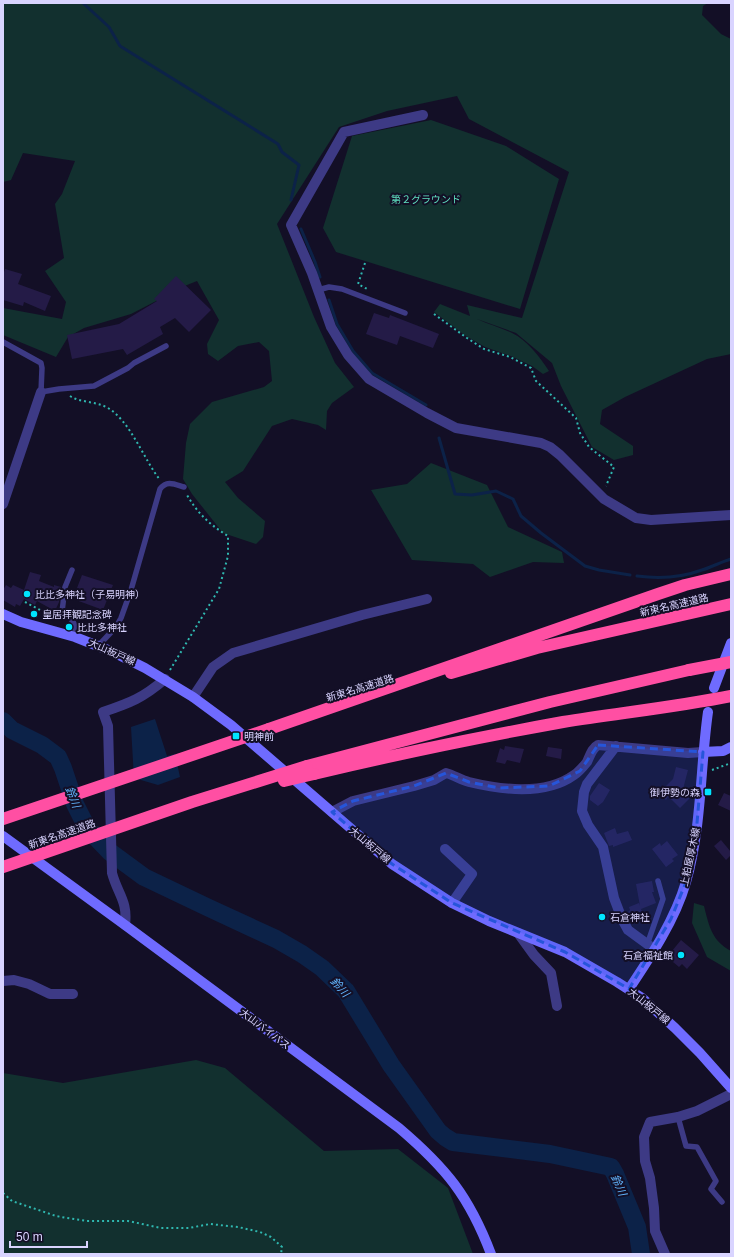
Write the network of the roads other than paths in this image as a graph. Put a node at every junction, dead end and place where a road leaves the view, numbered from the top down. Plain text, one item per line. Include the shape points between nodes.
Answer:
1 (423, 116) dead end
2 (318, 290) junction
3 (405, 313) dead end
4 (3, 342) edge
5 (166, 346) dead end
6 (41, 392) junction
7 (184, 486) road end
8 (3, 504) edge
9 (731, 515) edge
10 (72, 570) dead end
11 (731, 574) edge
12 (427, 599) dead end
13 (731, 604) edge
14 (3, 614) edge
15 (75, 637) junction
16 (731, 644) edge
17 (99, 645) junction
18 (731, 662) edge
19 (165, 679) junction
20 (714, 688) dead end
21 (731, 696) edge
22 (192, 697) junction
23 (708, 712) dead end
24 (269, 729) junction
25 (616, 746) junction
26 (731, 746) edge
27 (703, 752) junction
28 (310, 770) junction
29 (332, 812) junction
30 (3, 819) edge
31 (3, 836) edge
32 (445, 849) dead end
33 (3, 867) edge
34 (658, 881) dead end
35 (452, 902) junction
36 (125, 925) junction
37 (518, 933) junction
38 (651, 947) junction
39 (3, 981) edge
40 (629, 989) junction
41 (73, 994) dead end
42 (557, 1006) dead end
43 (731, 1088) edge
44 (731, 1094) edge
45 (678, 1117) junction
46 (722, 1202) dead end
47 (491, 1254) edge
48 (665, 1254) edge

1 - 2 street via 344,132 291,225
2 - 3 lane via 329,286 342,289
2 - 9 street via 331,327 348,355 369,379 427,413 456,428 540,442 550,447 601,496 636,518 644,520
4 - 6 lane via 41,363
5 - 6 lane via 94,386
6 - 8 street
7 - 17 lane via 168,483 160,489 121,618
10 - 15 lane via 64,587 62,612 76,625
11 - 24 highway via 658,594
12 - 22 street via 362,615 233,653 213,667
13 - 24 highway, 新東名高速道路 via 537,648
14 - 15 main road, 大山板戸線 via 21,622
15 - 17 main road, 大山板戸線
16 - 20 main road
17 - 19 main road, 大山板戸線
18 - 28 highway, bridge via 542,704
19 - 22 main road, 大山板戸線
19 - 36 street via 142,697 103,712 108,726 112,873 125,904
21 - 28 highway via 564,722
22 - 29 main road, 大山板戸線 via 231,725
23 - 27 main road, 上粕屋厚木線
24 - 30 highway, 新東名高速道路, bridge
25 - 27 street via 688,753
25 - 29 street via 595,746 580,771 566,780 549,786 499,788 469,782 446,773 434,780 353,801
25 - 38 street via 587,784 582,812 603,847 614,898 622,919 628,930
26 - 27 main road via 723,751
27 - 38 main road, 上粕屋厚木線 via 696,835 686,882 671,919
28 - 33 highway, 新東名高速道路, bridge via 192,802
29 - 35 main road, 大山板戸線 via 392,864
31 - 36 main road, 大山バイパス
32 - 35 street via 472,874
34 - 38 lane via 664,899
35 - 37 main road, 大山板戸線
36 - 47 main road, 大山バイパス via 399,1128 422,1148 462,1194 480,1225
37 - 40 main road, 大山板戸線 via 565,952
37 - 42 street via 550,972
38 - 40 main road, 上粕屋厚木線
39 - 41 street via 14,980 29,984 50,994
40 - 43 main road, 大山板戸線 via 676,1028
44 - 45 street via 697,1111
45 - 46 lane via 686,1146 697,1148 716,1181 711,1189
45 - 48 street via 650,1122 643,1142 650,1178 655,1231

